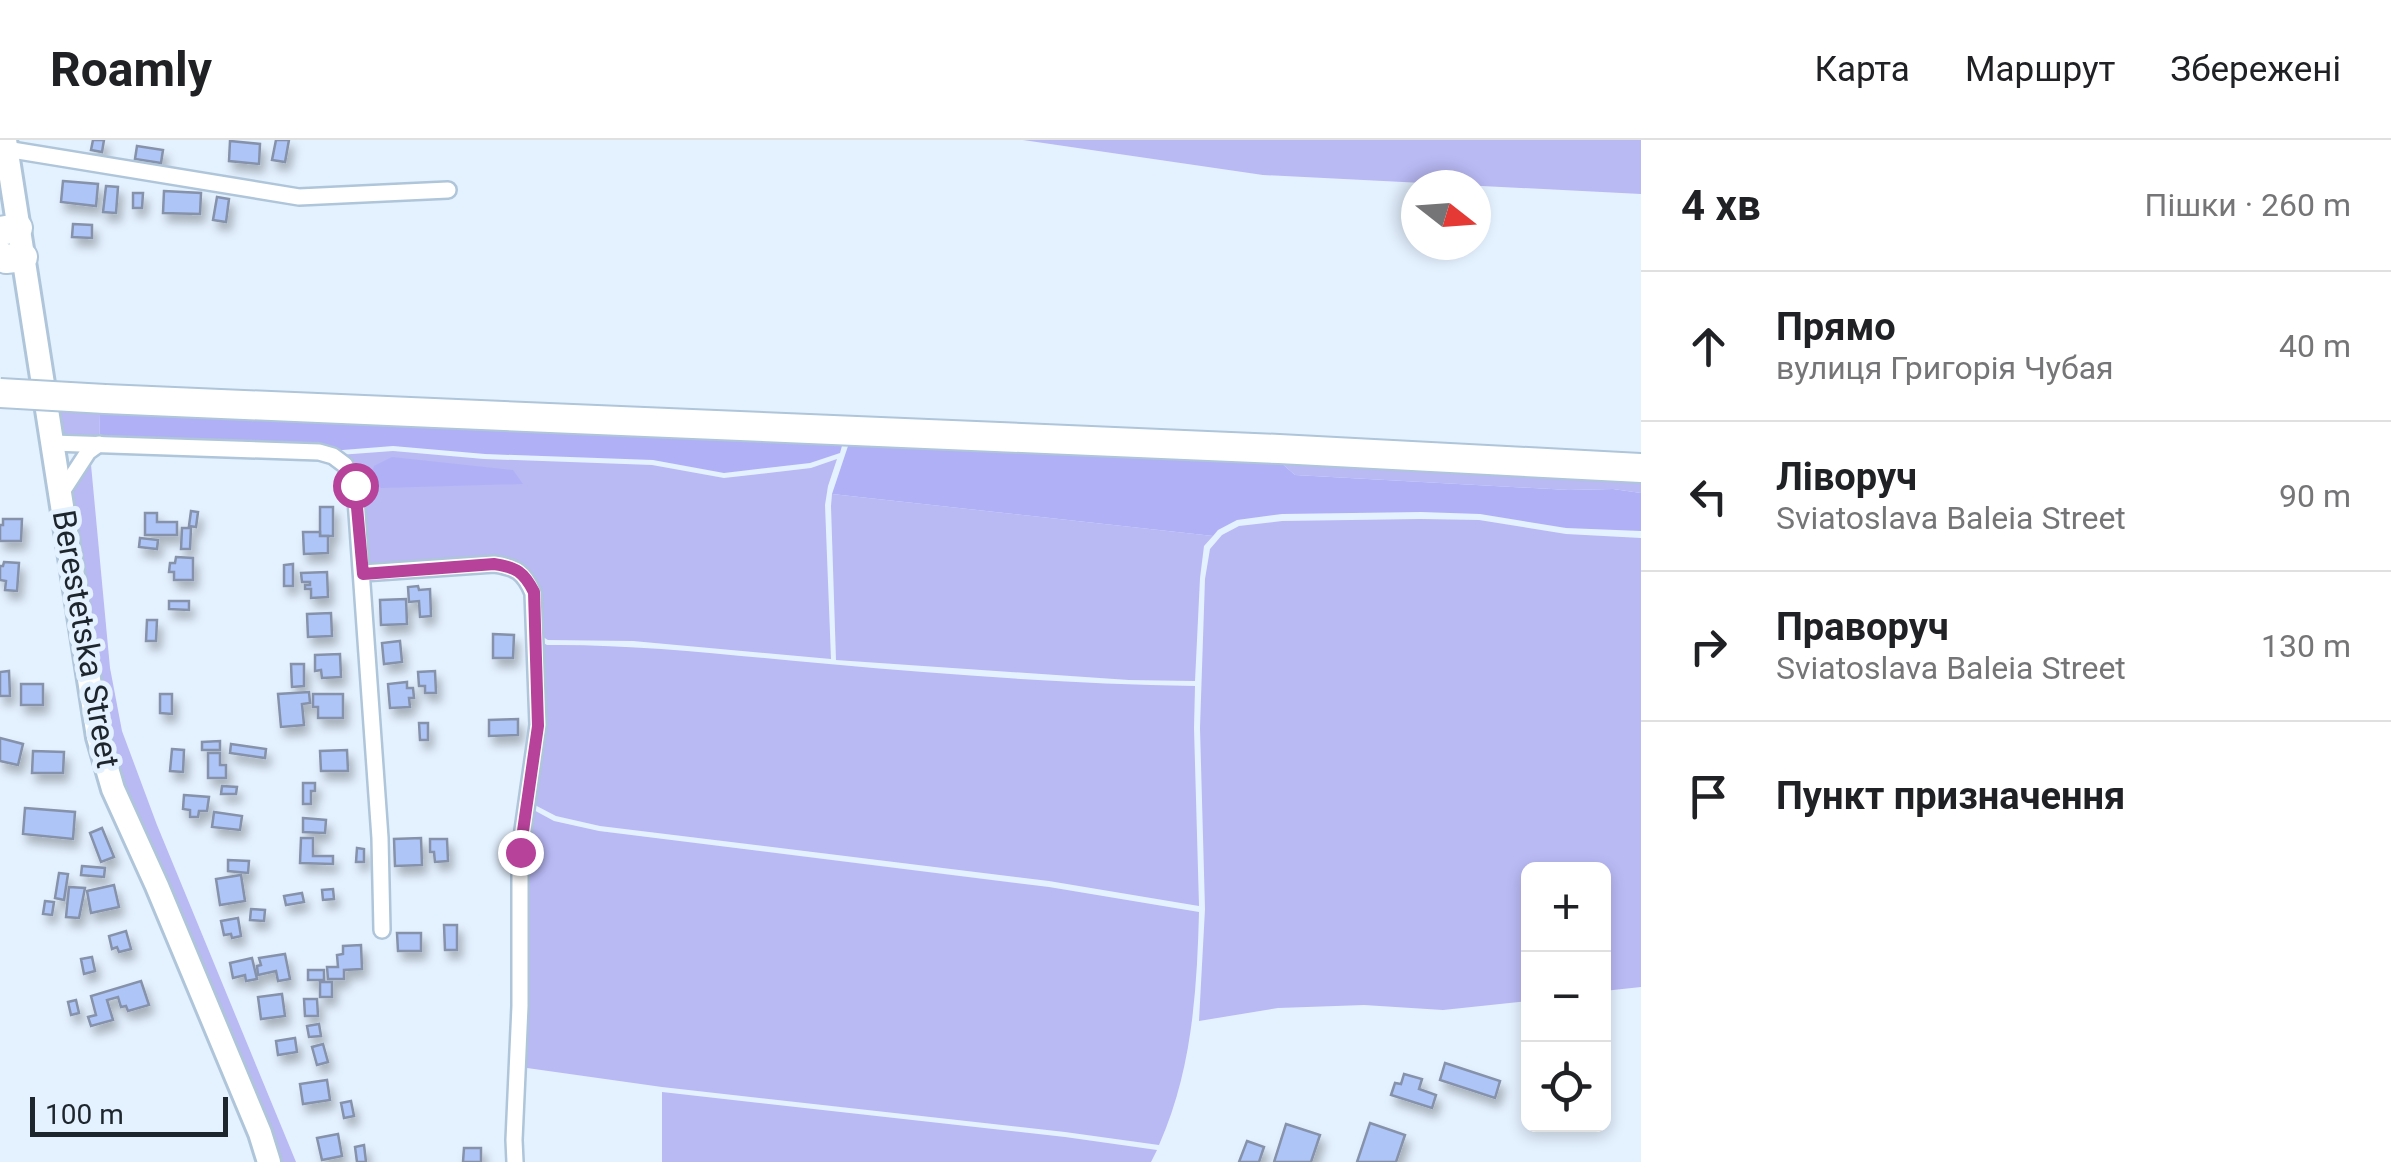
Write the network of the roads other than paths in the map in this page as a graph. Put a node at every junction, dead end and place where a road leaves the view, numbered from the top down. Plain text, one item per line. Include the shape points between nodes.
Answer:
1 (5, 144) edge
2 (448, 190) dead end
3 (12, 244) edge
4 (0, 393) edge
5 (52, 443) junction
6 (99, 444) junction
7 (1641, 468) edge
8 (60, 495) junction
9 (363, 574) junction
10 (382, 930) dead end
11 (269, 1162) edge
12 (515, 1162) edge

1 - 2 street, Berestetska Street via 299,197
1 - 3 main road, Berestetska Street
3 - 5 main road, Berestetska Street
4 - 7 highway, bridge
5 - 6 street
5 - 8 main road, Berestetska Street
6 - 8 street
6 - 9 street via 333,456 355,485
8 - 11 main road, Berestetska Street via 98,737 113,789
9 - 10 street
9 - 12 street via 494,564 525,575 534,592 538,726 520,852

